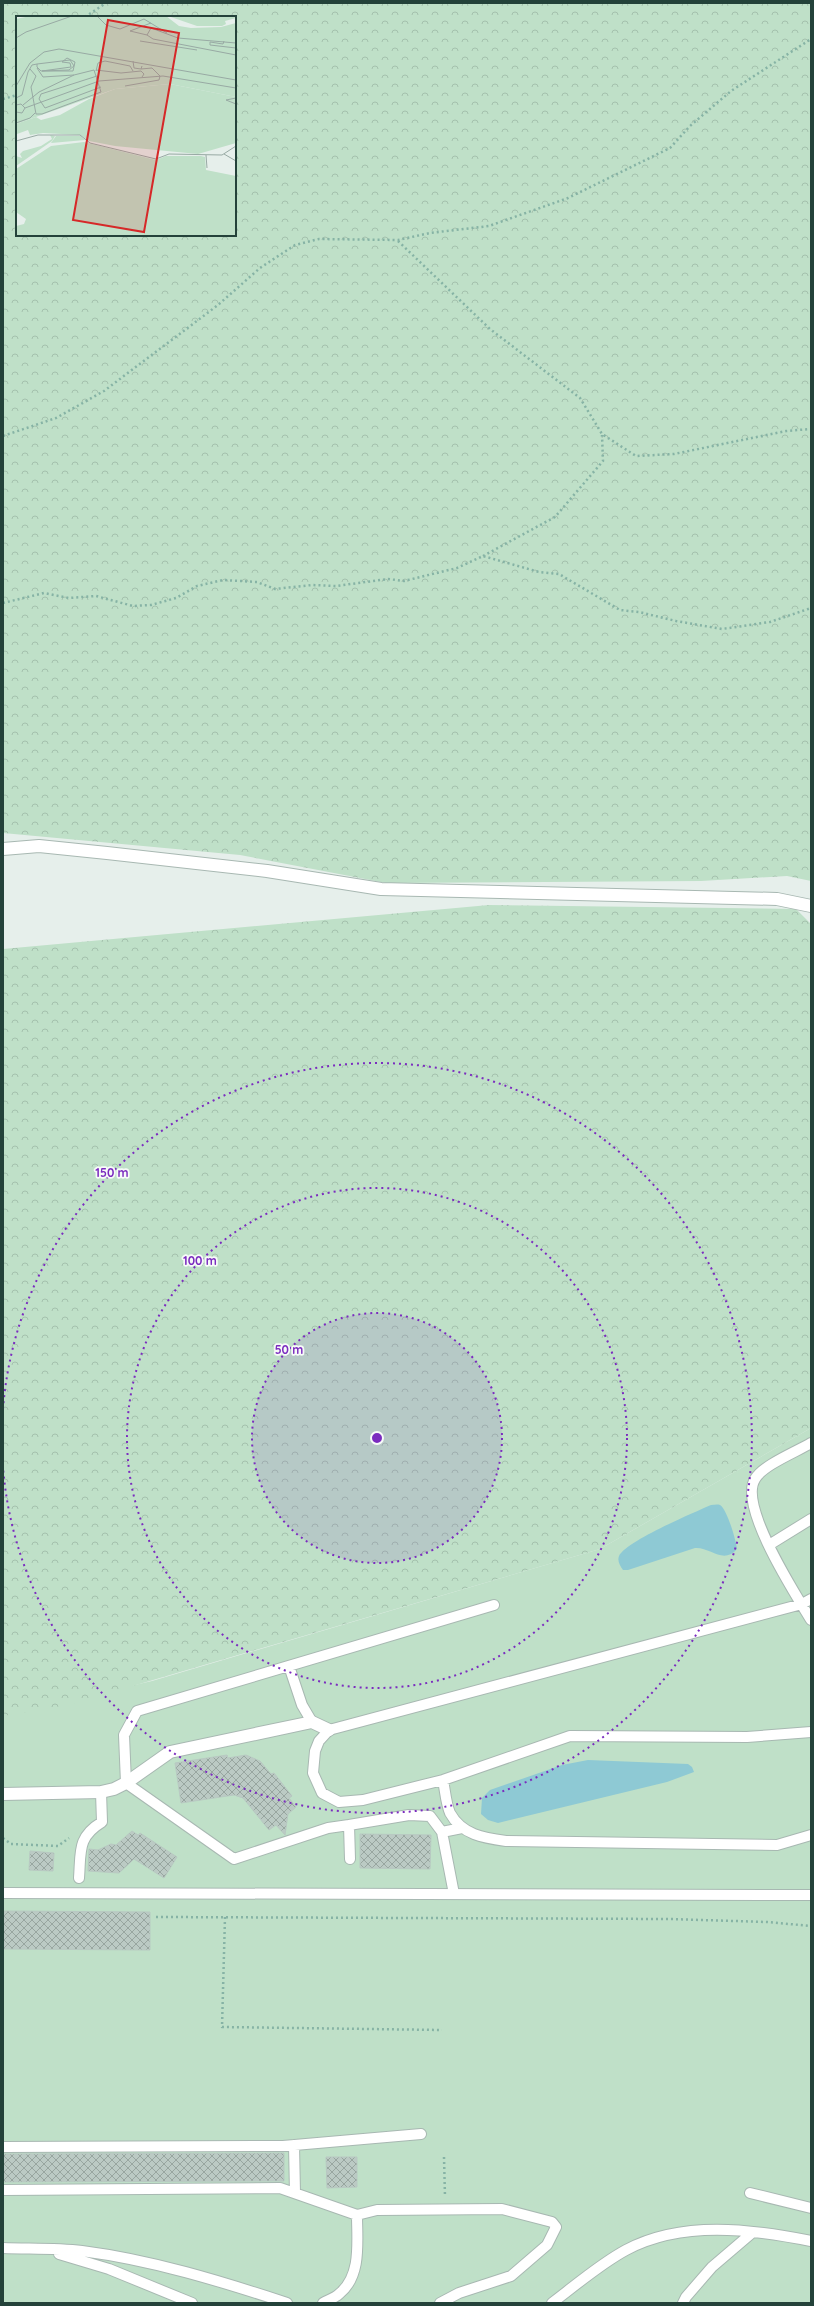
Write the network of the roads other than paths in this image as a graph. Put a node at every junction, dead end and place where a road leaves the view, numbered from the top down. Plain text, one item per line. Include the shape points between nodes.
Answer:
1 (3, 849) edge
2 (811, 906) edge
3 (811, 1443) edge
4 (811, 1519) edge
5 (769, 1545) junction
6 (811, 1599) edge
7 (802, 1604) junction
8 (494, 1605) dead end
9 (811, 1620) edge
10 (289, 1666) junction
11 (312, 1722) junction
12 (329, 1730) junction
13 (811, 1732) edge
14 (443, 1780) junction
15 (126, 1782) junction
16 (101, 1792) junction
17 (3, 1794) edge
18 (349, 1825) junction
19 (462, 1828) junction
20 (442, 1832) junction
21 (811, 1835) edge
22 (350, 1859) dead end
23 (79, 1878) dead end
24 (3, 1893) edge
25 (454, 1894) junction
26 (811, 1895) edge
27 (421, 2134) dead end
28 (294, 2145) junction
29 (3, 2147) edge
30 (3, 2190) edge
31 (295, 2193) junction
32 (750, 2193) dead end
33 (811, 2208) edge
34 (357, 2215) junction
35 (753, 2232) junction
36 (811, 2241) edge
37 (3, 2248) edge
38 (46, 2250) junction
39 (192, 2303) edge
40 (287, 2303) edge
41 (323, 2303) edge
42 (440, 2303) edge
43 (552, 2303) edge
44 (683, 2303) edge

1 - 2 street via 39,846 267,871 381,889 777,899
3 - 5 lane via 769,1467 755,1479 750,1491 753,1508
4 - 5 lane
5 - 7 lane via 785,1578
6 - 7 lane
7 - 9 lane
7 - 12 lane
8 - 10 lane
10 - 11 lane via 302,1705
10 - 15 lane via 137,1711 124,1734
11 - 12 street
11 - 15 street via 170,1752
12 - 14 lane via 319,1741 315,1751 313,1773 322,1793 331,1799 339,1802 363,1800
13 - 14 lane via 747,1737 570,1736
14 - 19 lane via 450,1813
15 - 16 street via 114,1789
15 - 18 lane via 234,1859 328,1828
16 - 17 street
16 - 23 lane via 102,1822 92,1827 84,1836
18 - 20 lane via 410,1815 430,1816
18 - 22 lane
19 - 20 lane
19 - 21 lane via 481,1838 514,1841 777,1845
20 - 25 lane
24 - 25 lane
25 - 26 lane
27 - 28 lane
28 - 29 lane
28 - 31 lane
30 - 31 lane via 280,2188
31 - 34 lane
32 - 33 lane
34 - 41 lane via 358,2253 352,2278 340,2294
34 - 42 lane via 377,2210 502,2209 552,2222 556,2228 547,2245 511,2276 459,2293
35 - 36 lane
35 - 43 lane via 719,2230 671,2234 627,2250
35 - 44 lane via 712,2267
37 - 38 lane
38 - 39 lane via 109,2269
38 - 40 lane via 81,2251 137,2260 188,2272

